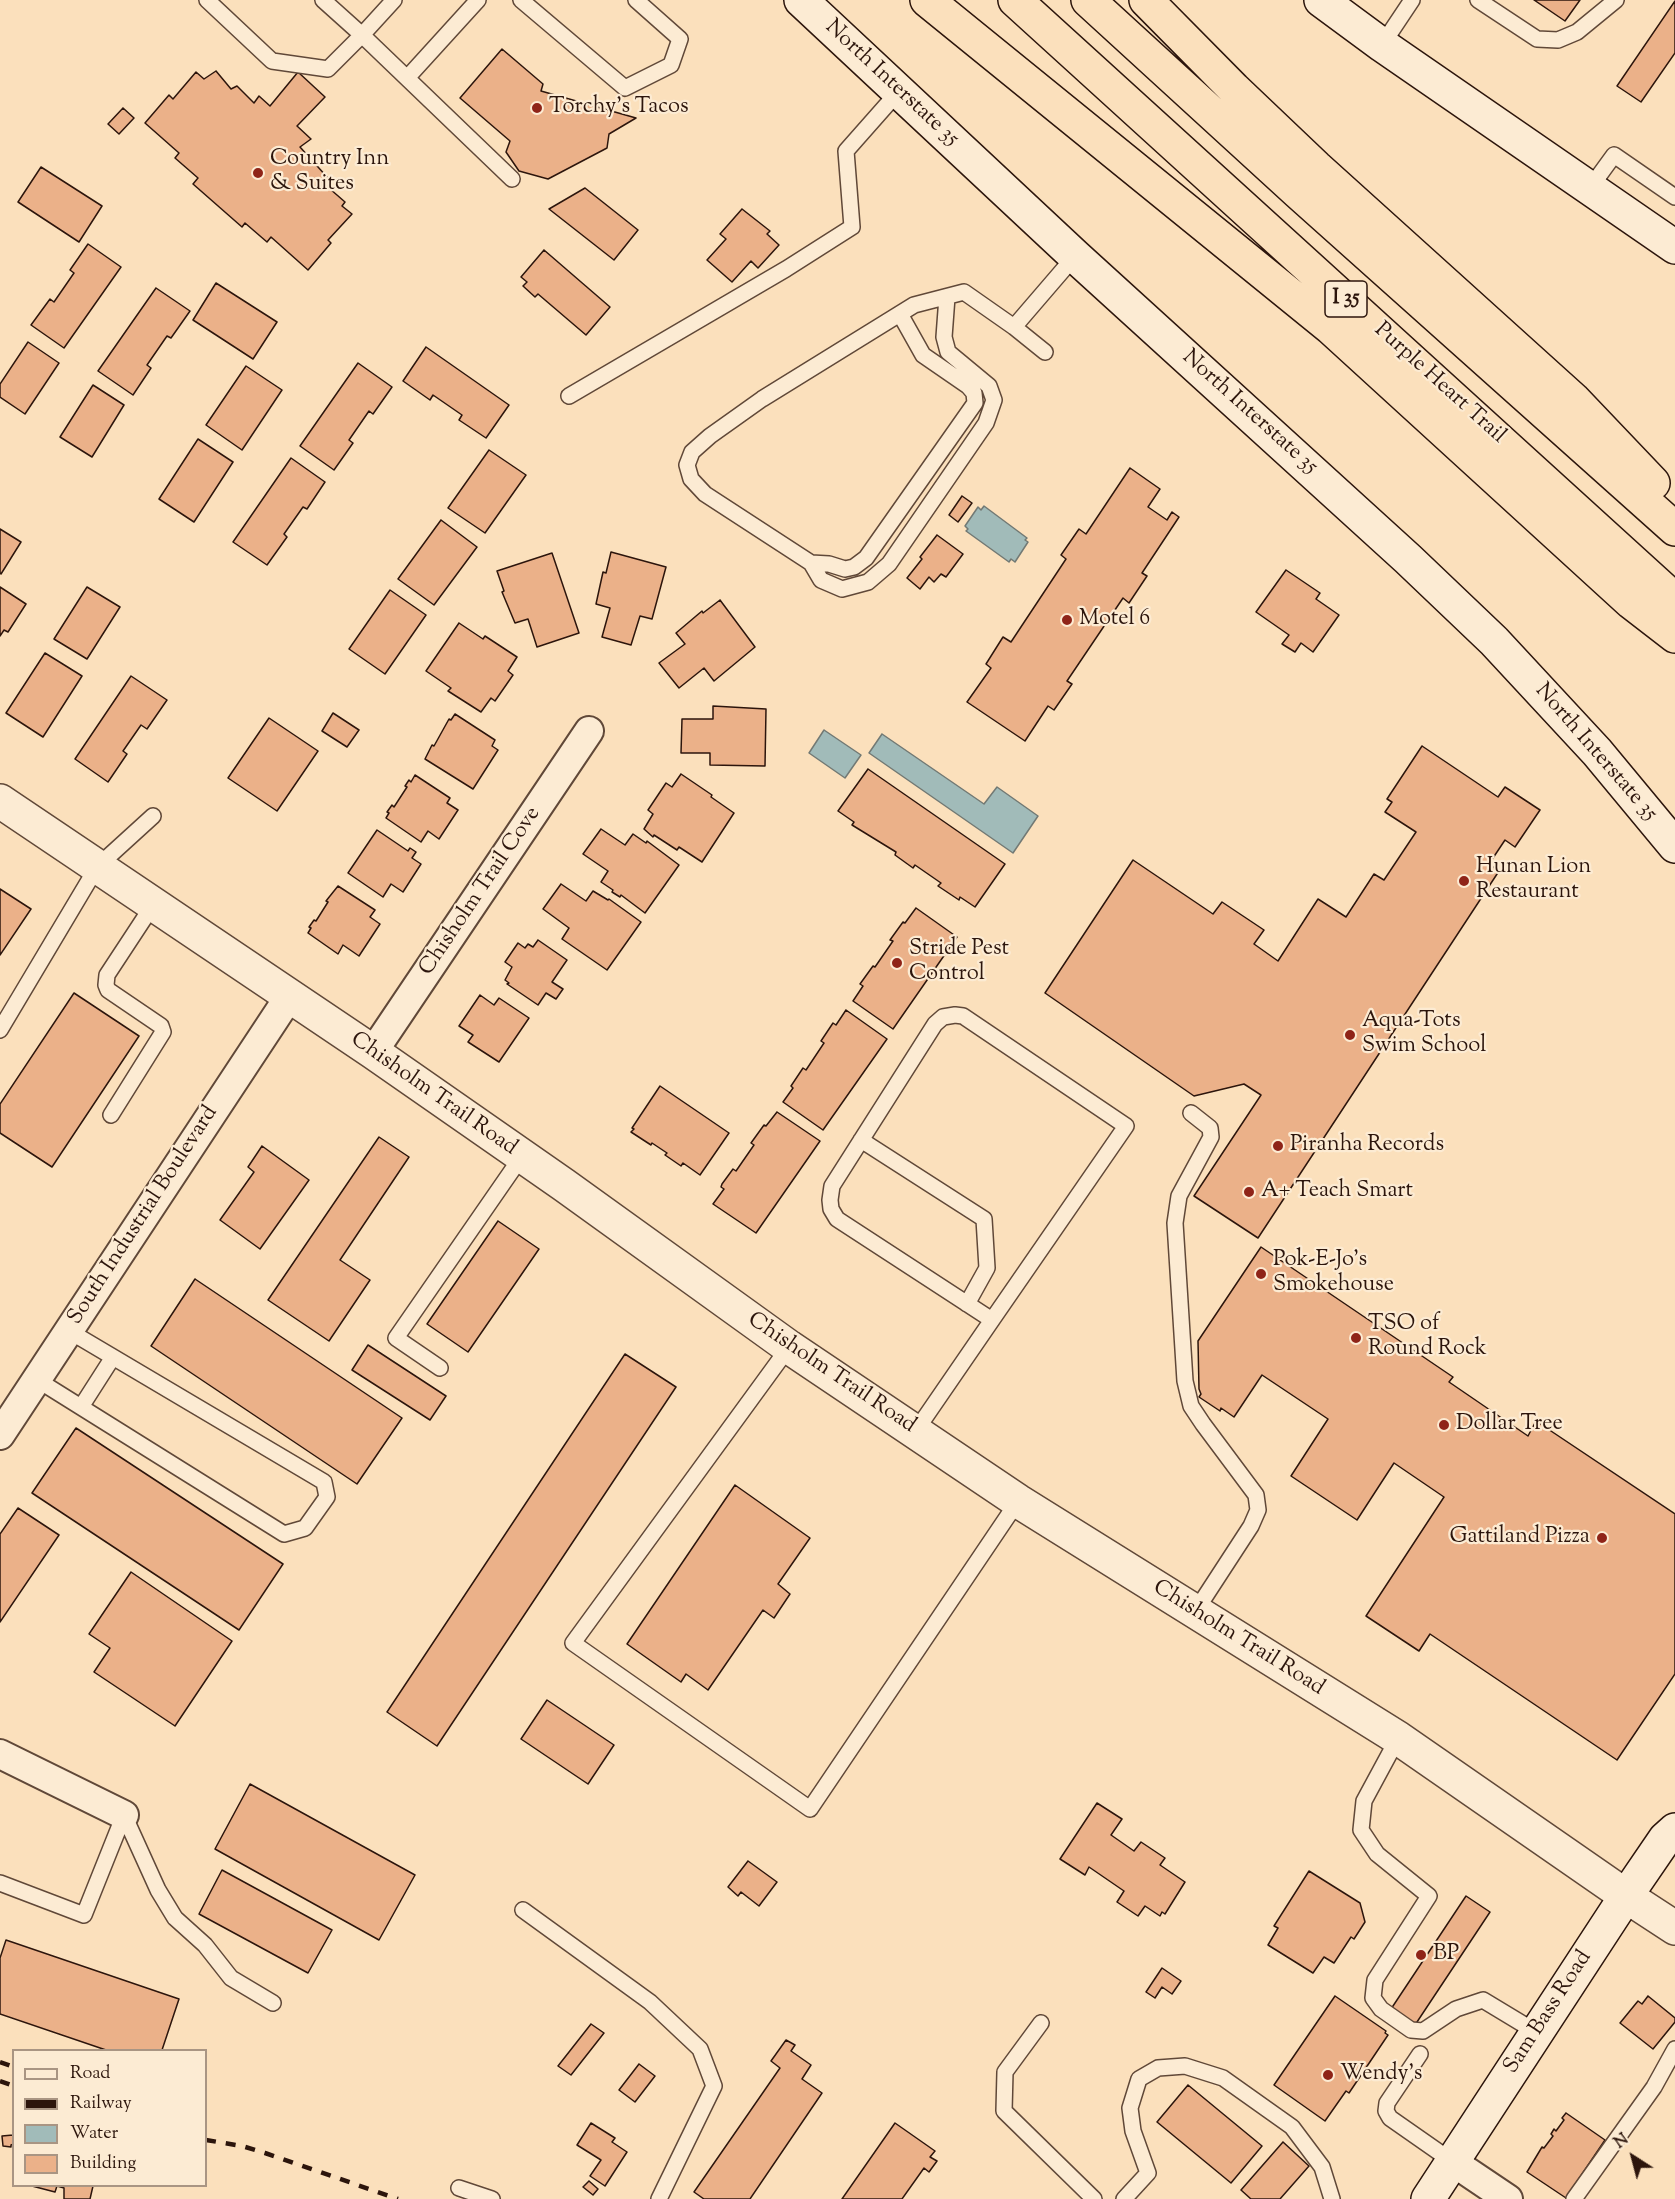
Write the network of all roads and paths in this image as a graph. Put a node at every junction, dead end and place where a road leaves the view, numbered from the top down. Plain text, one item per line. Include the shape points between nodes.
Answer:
1 (207, 0) edge
2 (323, 0) edge
3 (394, 0) edge
4 (478, 0) edge
5 (522, 0) edge
6 (636, 0) edge
7 (801, 0) edge
8 (927, 0) edge
9 (1015, 0) edge
10 (1088, 0) edge
11 (1146, 0) edge
12 (1321, 0) edge
13 (1412, 0) edge
14 (1478, 0) edge
15 (1616, 0) edge
16 (362, 35) junction
17 (1382, 45) junction
18 (407, 78) junction
19 (899, 91) junction
20 (512, 178) dead end
21 (1590, 189) junction
22 (1675, 197) edge
23 (1675, 247) edge
24 (1075, 256) junction
25 (947, 297) junction
26 (900, 314) junction
27 (1014, 327) junction
28 (1045, 352) dead end
29 (569, 396) dead end
30 (1675, 506) edge
31 (1675, 529) edge
32 (811, 563) junction
33 (1675, 600) edge
34 (1675, 636) edge
35 (589, 731) dead end
36 (0, 801) edge
37 (153, 816) dead end
38 (1675, 846) edge
39 (97, 867) junction
40 (153, 905) junction
41 (289, 997) junction
42 (0, 1030) edge
43 (373, 1052) junction
44 (1191, 1113) dead end
45 (111, 1115) dead end
46 (861, 1140) junction
47 (522, 1156) junction
48 (967, 1304) junction
49 (992, 1320) junction
50 (69, 1331) junction
51 (789, 1347) junction
52 (113, 1357) junction
53 (440, 1368) dead end
54 (36, 1379) junction
55 (81, 1407) junction
56 (915, 1432) junction
57 (0, 1435) edge
58 (1018, 1501) junction
59 (1195, 1612) junction
60 (1398, 1738) junction
61 (0, 1754) edge
62 (124, 1815) junction
63 (1675, 1830) edge
64 (0, 1883) edge
65 (1626, 1896) junction
66 (522, 1910) dead end
67 (1675, 1928) edge
68 (273, 2003) dead end
69 (1041, 2024) dead end
70 (1536, 2032) junction
71 (1675, 2049) edge
72 (1420, 2054) dead end
73 (1453, 2162) junction
74 (459, 2188) dead end
75 (492, 2199) edge
76 (659, 2199) edge
77 (1094, 2199) edge
78 (1124, 2199) edge
79 (1332, 2199) edge
80 (1428, 2199) edge
81 (1508, 2199) edge
82 (1574, 2199) edge

1 - 16 lane via 272,61 328,69
2 - 16 lane
3 - 16 lane
4 - 18 lane
5 - 6 lane via 625,88 672,65 680,39
7 - 19 main road, North Interstate 35
8 - 34 highway via 1331,328 1631,602
9 - 33 highway, Purple Heart Trail / I 35
10 - 31 highway, I 35
11 - 30 highway via 1316,167 1573,399
12 - 17 main road
13 - 17 lane
14 - 15 lane via 1537,39 1558,40 1577,32
16 - 18 lane
17 - 21 main road
18 - 20 lane
19 - 24 main road, North Interstate 35
19 - 29 lane via 846,151 852,227
21 - 22 lane via 1614,155
21 - 23 main road
24 - 27 lane
24 - 38 main road, North Interstate 35 via 1494,641 1597,752
25 - 26 lane via 914,305
25 - 27 lane via 964,292
25 - 32 lane via 944,337 948,352 989,386 994,400 986,423 889,564 868,582 842,590 821,580
26 - 32 lane via 923,355 968,386 975,403 866,558 844,569
26 - 32 lane via 762,399 710,436 692,452 687,465 691,479 705,494
27 - 28 lane
35 - 43 street, Chisholm Trail Cove
36 - 39 main road, Chisholm Trail Road
37 - 39 lane
39 - 40 main road, Chisholm Trail Road
39 - 42 lane
40 - 41 main road, Chisholm Trail Road
40 - 45 lane via 107,975 106,985 164,1032
41 - 43 main road, Chisholm Trail Road
41 - 50 street, South Industrial Boulevard
43 - 47 main road, Chisholm Trail Road
44 - 59 lane via 1210,1128 1211,1137 1179,1196 1175,1223 1185,1381 1191,1406 1256,1495 1258,1510
46 - 48 lane via 984,1219 987,1268
46 - 48 lane via 832,1186 831,1209 837,1219
46 - 49 lane via 935,1024 955,1015 963,1016 1126,1126
47 - 51 main road, Chisholm Trail Road
47 - 53 lane via 396,1338
48 - 49 lane
49 - 56 lane
50 - 52 lane
50 - 54 street, South Industrial Boulevard
51 - 56 main road, Chisholm Trail Road
51 - 58 lane via 573,1643 810,1809
52 - 55 lane
52 - 55 lane via 324,1482 327,1497 305,1528 284,1534
54 - 55 lane
54 - 57 street, South Industrial Boulevard
56 - 58 main road, Chisholm Trail Road
58 - 59 main road, Chisholm Trail Road
59 - 60 main road, Chisholm Trail Road
60 - 65 main road, Chisholm Trail Road
60 - 70 lane via 1364,1801 1361,1830 1377,1854 1429,1896 1375,1980 1373,1998 1381,2009 1411,2030 1423,2031 1456,2009 1483,2000
61 - 62 street
62 - 64 lane via 84,1915
62 - 68 lane via 175,1918 205,1945 231,1977
63 - 65 main road, Sam Bass Road
65 - 67 main road, Chisholm Trail Road
65 - 70 main road, Sam Bass Road
66 - 76 lane via 650,2002 700,2049 714,2086
69 - 77 lane via 1005,2072 1004,2111
70 - 73 main road, Sam Bass Road
71 - 82 lane via 1654,2087
72 - 73 lane via 1387,2103 1386,2111 1390,2118
73 - 80 main road, Sam Bass Road
73 - 81 street
74 - 75 lane
78 - 79 lane via 1148,2173 1133,2131 1130,2108 1139,2079 1158,2068 1185,2066 1223,2078 1292,2127 1322,2167

